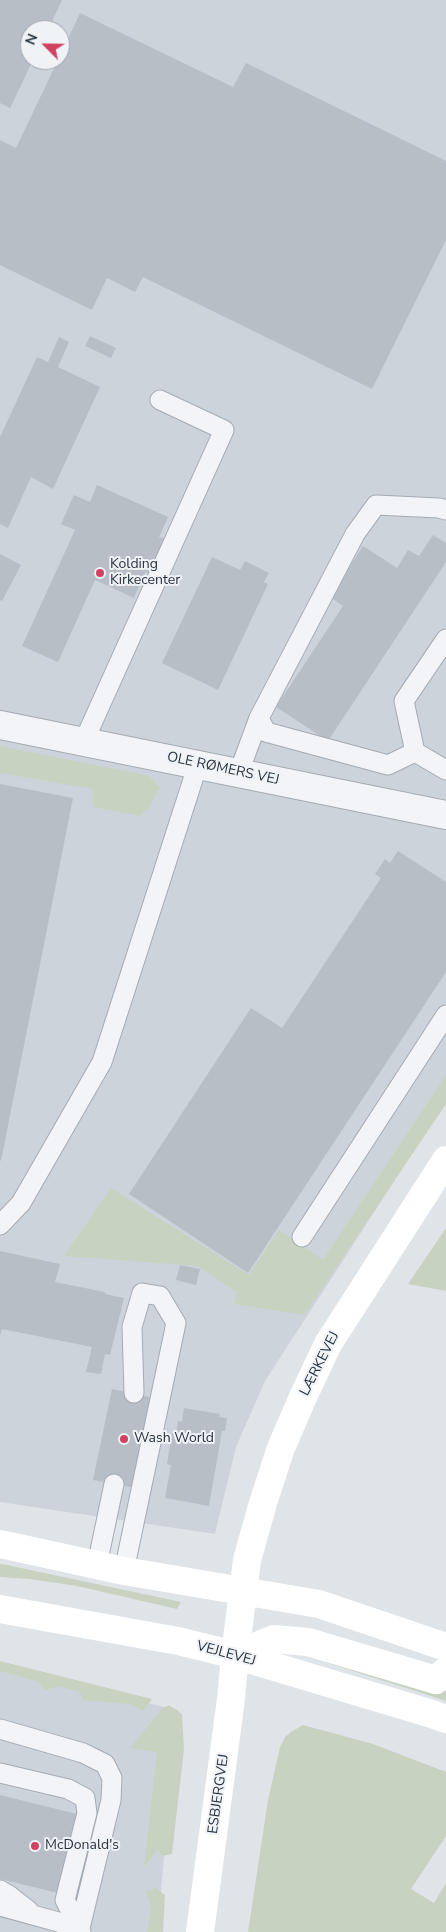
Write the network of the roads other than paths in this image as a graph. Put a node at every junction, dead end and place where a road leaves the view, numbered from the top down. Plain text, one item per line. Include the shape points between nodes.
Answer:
1 (160, 400) dead end
2 (446, 510) edge
3 (446, 639) edge
4 (259, 718) junction
5 (0, 725) edge
6 (84, 741) junction
7 (415, 752) junction
8 (198, 764) junction
9 (446, 770) edge
10 (238, 772) junction
11 (446, 811) edge
12 (446, 1015) edge
13 (446, 1160) edge
14 (0, 1225) edge
15 (302, 1237) dead end
16 (134, 1393) dead end
17 (114, 1484) dead end
18 (0, 1544) edge
19 (97, 1565) junction
20 (124, 1571) junction
21 (244, 1591) junction
22 (0, 1608) edge
23 (446, 1647) edge
24 (235, 1656) junction
25 (446, 1671) edge
26 (446, 1719) edge
27 (0, 1729) edge
28 (0, 1773) edge
29 (0, 1890) edge
30 (0, 1906) edge
31 (35, 1916) junction
32 (80, 1930) edge
33 (200, 1932) edge

1 - 6 lane via 224,430
2 - 4 lane via 376,505 355,534
3 - 7 lane via 404,700
4 - 7 lane via 266,732 388,765
4 - 10 lane
5 - 6 street, OLE RØMERS VEJ
6 - 8 street, OLE RØMERS VEJ
7 - 9 lane
8 - 10 street, OLE RØMERS VEJ
8 - 14 lane via 102,1062 21,1204
10 - 11 street, OLE RØMERS VEJ
12 - 15 lane
13 - 21 main road, LÆRKEVEJ via 328,1344 303,1397 281,1448 251,1542
16 - 20 lane via 132,1327 142,1293 160,1296 176,1323
17 - 19 lane
18 - 19 main road
19 - 20 main road
20 - 21 main road
21 - 23 main road via 337,1609
21 - 24 main road, LÆRKEVEJ
22 - 24 main road, VEJLEVEJ
24 - 25 main road via 274,1639 308,1642 436,1680
24 - 26 main road, VEJLEVEJ
24 - 33 main road, ESBJERGVEJ
27 - 32 lane via 83,1753 105,1764 112,1778 111,1800
28 - 32 lane via 68,1789 85,1798 87,1813 65,1900
29 - 31 lane
30 - 31 lane
31 - 32 lane

